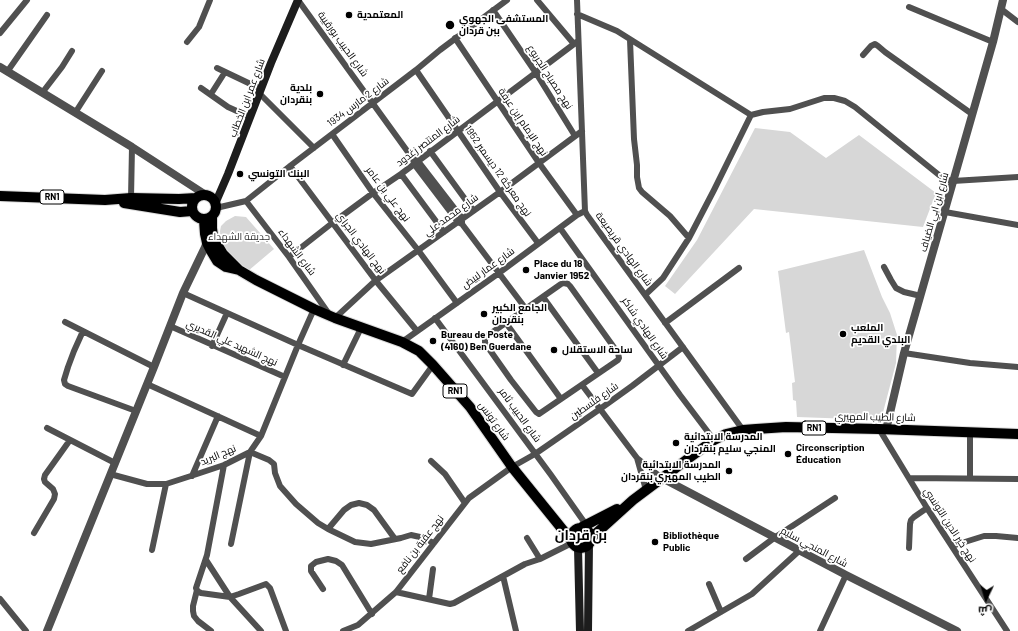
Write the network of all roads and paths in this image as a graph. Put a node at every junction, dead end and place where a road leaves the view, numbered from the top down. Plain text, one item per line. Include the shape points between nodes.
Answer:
1 (27, 0) edge
2 (210, 0) edge
3 (298, 0) edge
4 (507, 0) edge
5 (537, 0) edge
6 (577, 0) edge
7 (1003, 0) edge
8 (909, 7) dead end
9 (1001, 9) junction
10 (493, 10) junction
11 (578, 14) junction
12 (47, 15) dead end
13 (1018, 22) edge
14 (0, 33) edge
15 (455, 38) junction
16 (630, 40) junction
17 (187, 42) dead end
18 (576, 42) junction
19 (993, 42) junction
20 (72, 51) dead end
21 (863, 55) dead end
22 (217, 68) dead end
23 (4, 70) edge
24 (416, 70) junction
25 (102, 71) dead end
26 (224, 72) junction
27 (536, 73) junction
28 (201, 88) dead end
29 (260, 91) junction
30 (42, 93) junction
31 (211, 94) junction
32 (498, 102) junction
33 (373, 103) junction
34 (75, 113) junction
35 (972, 114) junction
36 (751, 115) junction
37 (250, 117) junction
38 (458, 131) junction
39 (582, 131) junction
40 (332, 134) junction
41 (575, 136) junction
42 (132, 147) junction
43 (314, 148) junction
44 (430, 151) junction
45 (415, 161) junction
46 (539, 163) junction
47 (290, 166) junction
48 (401, 174) junction
49 (1018, 177) edge
50 (953, 181) junction
51 (500, 192) junction
52 (374, 193) junction
53 (0, 196) edge
54 (131, 198) junction
55 (196, 198) junction
56 (105, 200) junction
57 (246, 201) junction
58 (211, 209) junction
59 (473, 210) junction
60 (192, 211) junction
61 (585, 211) junction
62 (945, 212) junction
63 (577, 214) junction
64 (461, 221) junction
65 (333, 223) junction
66 (1018, 225) edge
67 (560, 228) junction
68 (444, 232) junction
69 (689, 238) junction
70 (207, 243) junction
71 (538, 243) junction
72 (418, 250) junction
73 (289, 257) junction
74 (884, 267) dead end
75 (739, 268) dead end
76 (239, 270) junction
77 (499, 273) junction
78 (376, 281) junction
79 (184, 293) junction
80 (645, 295) junction
81 (921, 296) junction
82 (543, 297) junction
83 (457, 303) junction
84 (314, 308) junction
85 (526, 309) junction
86 (228, 313) junction
87 (332, 317) junction
88 (435, 318) junction
89 (66, 322) dead end
90 (506, 323) junction
91 (665, 323) junction
92 (170, 326) junction
93 (361, 328) junction
94 (83, 331) junction
95 (417, 331) junction
96 (402, 342) junction
97 (212, 346) junction
98 (298, 346) junction
99 (683, 347) junction
100 (904, 353) junction
101 (344, 365) junction
102 (433, 365) junction
103 (659, 366) junction
104 (154, 367) junction
105 (1018, 367) edge
106 (598, 373) junction
107 (285, 377) junction
108 (148, 384) junction
109 (582, 384) junction
110 (561, 399) junction
111 (600, 409) junction
112 (136, 411) junction
113 (218, 416) junction
114 (47, 428) dead end
115 (882, 429) junction
116 (743, 430) junction
117 (970, 432) junction
118 (1018, 434) edge
119 (261, 436) junction
120 (70, 440) junction
121 (714, 440) junction
122 (250, 452) junction
123 (535, 454) junction
124 (637, 458) junction
125 (431, 461) dead end
126 (115, 463) junction
127 (224, 464) junction
128 (512, 467) junction
129 (110, 474) junction
130 (192, 476) junction
131 (662, 478) junction
132 (909, 478) junction
133 (970, 478) junction
134 (1018, 479) edge
135 (166, 484) junction
136 (646, 490) junction
137 (835, 498) dead end
138 (632, 500) junction
139 (465, 503) junction
140 (927, 508) junction
141 (328, 529) junction
142 (34, 533) dead end
143 (577, 536) junction
144 (527, 538) dead end
145 (774, 538) junction
146 (1018, 538) edge
147 (395, 539) junction
148 (590, 541) junction
149 (434, 543) junction
150 (232, 544) dead end
151 (952, 546) junction
152 (909, 548) dead end
153 (152, 550) dead end
154 (800, 551) junction
155 (746, 558) dead end
156 (540, 559) junction
157 (206, 560) junction
158 (432, 569) dead end
159 (846, 575) junction
160 (503, 576) junction
161 (709, 584) dead end
162 (323, 589) dead end
163 (197, 590) junction
164 (396, 592) junction
165 (230, 596) junction
166 (429, 599) junction
167 (1, 602) edge
168 (721, 612) junction
169 (372, 614) junction
170 (359, 628) edge
171 (26, 631) edge
172 (47, 631) edge
173 (210, 631) edge
174 (261, 631) edge
175 (286, 631) edge
176 (343, 631) edge
177 (516, 631) edge
178 (580, 631) edge
179 (588, 631) edge
180 (688, 631) edge
181 (820, 631) edge
182 (957, 631) edge
183 (1007, 631) edge

1 - 14 street
2 - 17 street via 199,27
3 - 29 main road, شارع عمر ابن الخطاب
3 - 33 street, شارع الحبيب بورقيبة
4 - 10 street, شارع 2 مارس 1934
5 - 18 street
6 - 11 street, شارع الهادي قريصيعة
7 - 9 street, شارع ابن ابي الضياف
8 - 19 street
9 - 13 street
9 - 19 street, شارع ابن ابي الضياف
10 - 15 street, شارع 2 مارس 1934
10 - 27 street, نهج مصباح الجربوع
11 - 16 street via 617,31
11 - 18 street, شارع الهادي قريصيعة
12 - 23 street
15 - 24 street, شارع 2 مارس 1934
15 - 32 street, نهج الإمام إبن عرفة
16 - 36 street
16 - 69 street via 634,139 639,188 670,216
18 - 27 street, شارع المنتصر زغدود
18 - 39 street, شارع الهادي قريصيعة
19 - 35 street, شارع ابن ابي الضياف
20 - 30 street
21 - 35 street via 875,44
22 - 26 street
23 - 30 street
24 - 33 street, شارع 2 مارس 1934
24 - 38 street, نهج معركة 12 ديسمبر 1952
25 - 34 street
26 - 29 street
26 - 31 street
27 - 32 street, شارع المنتصر زغدود
27 - 41 street, نهج مصباح الجربوع
28 - 31 street
29 - 37 main road, شارع عمر ابن الخطاب
29 - 43 street
30 - 34 street
31 - 37 street via 228,107
32 - 38 street, شارع المنتصر زغدود
32 - 46 street, نهج الإمام إبن عرفة
33 - 40 street, شارع 2 مارس 1934
33 - 45 street, شارع الحبيب بورقيبة
34 - 42 street
35 - 50 street, شارع ابن ابي الضياف
36 - 50 street via 790,109 824,98 845,101 855,106 939,175
36 - 69 street
37 - 58 main road, شارع عمر ابن الخطاب
38 - 44 street, شارع المنتصر زغدود
38 - 51 street, نهج معركة 12 ديسمبر 1952
39 - 41 street, شارع محمد علي
39 - 61 street, شارع الهادي قريصيعة
40 - 43 street, شارع 2 مارس 1934
40 - 52 street, نهج علي بن عامر
41 - 46 street, شارع محمد علي
42 - 54 street
42 - 58 street
43 - 47 street, شارع 2 مارس 1934
44 - 45 street, شارع المنتصر زغدود
44 - 59 street
45 - 48 street, شارع المنتصر زغدود
45 - 64 street, شارع الحبيب بورقيبة
46 - 51 street, شارع محمد علي
46 - 63 street, نهج الإمام إبن عرفة
47 - 57 street, شارع 2 مارس 1934
47 - 65 street, نهج الهادي الجراي
48 - 52 street, شارع المنتصر زغدود
48 - 68 street
49 - 50 street
50 - 62 street, شارع ابن ابي الضياف
51 - 59 street, شارع محمد علي
51 - 71 street, نهج معركة 12 ديسمبر 1952
52 - 65 street, شارع المنتصر زغدود
52 - 72 street, نهج علي بن عامر
53 - 56 main road, RN1
54 - 55 main road, RN1
54 - 56 main road, RN1
55 - 58 main road, RN1 via 202,195
55 - 60 main road via 192,204
56 - 60 main road, RN1 via 180,212
57 - 58 street, شارع 2 مارس 1934
57 - 73 street, شارع الشهداء
58 - 60 main road via 197,217
58 - 70 main road, RN1 via 205,234
58 - 76 main road, RN1 via 213,236 223,254
59 - 64 street, شارع محمد علي
61 - 63 street, شارع عمار لبيض
61 - 80 street, شارع الهادي قريصيعة
62 - 66 street
62 - 81 street, شارع ابن ابي الضياف
63 - 67 street, شارع عمار لبيض
64 - 68 street, شارع محمد علي
64 - 77 street, شارع الحبيب بورقيبة
65 - 73 street, شارع المنتصر زغدود
65 - 78 street, نهج الهادي الجراي
67 - 71 street, شارع عمار لبيض
67 - 103 street, شارع الهادي شاكر
68 - 72 street, شارع محمد علي
69 - 80 street via 664,278
70 - 76 main road, RN1 via 216,261
70 - 79 street
71 - 77 street, شارع عمار لبيض
72 - 78 street, شارع محمد علي
72 - 83 street, نهج علي بن عامر
73 - 87 street, شارع الشهداء
74 - 81 street via 896,288
75 - 91 street
76 - 84 main road, RN1
77 - 83 street, شارع عمار لبيض
77 - 85 street, شارع الحبيب بورقيبة
78 - 87 street, شارع محمد علي
78 - 95 street, نهج الهادي الجراي
79 - 86 street
79 - 92 street
80 - 91 street, شارع الهادي قريصيعة
81 - 100 street, شارع ابن ابي الضياف
82 - 85 street
82 - 106 street
82 - 106 street via 561,284 570,286 619,356 618,360
83 - 88 street, شارع عمار لبيض
84 - 87 main road, شارع تونس / RN1
84 - 98 street, نهج البريد
85 - 90 street
86 - 97 street
86 - 98 street
87 - 93 main road, شارع تونس / RN1
88 - 95 street, شارع عمار لبيض
88 - 123 street, شارع الحبيب ثامر
89 - 94 street
90 - 110 street
90 - 110 street via 487,336 485,343 511,380 537,413 541,413
91 - 99 street, شارع الهادي قريصيعة
92 - 97 street, نهج الشهيد علي القديري
92 - 104 street
93 - 96 main road, شارع تونس / RN1
93 - 101 street
94 - 104 street
94 - 112 street via 68,367 65,384
95 - 96 street, شارع عمار لبيض
96 - 102 main road, شارع تونس / RN1 via 419,352
97 - 107 street, نهج الشهيد علي القديري
98 - 101 street
98 - 107 street, نهج البريد
99 - 103 street, شارع فلسطين
99 - 116 street, شارع الهادي قريصيعة
100 - 105 street
100 - 115 street, شارع ابن ابي الضياف
101 - 102 street via 412,394
102 - 128 main road, شارع تونس / RN1 via 470,408
103 - 111 street, شارع فلسطين
103 - 121 street, شارع الهادي شاكر
104 - 108 street
106 - 109 street
107 - 119 street, نهج البريد
108 - 112 street
108 - 113 street
109 - 110 street
109 - 111 street
111 - 123 street, شارع فلسطين
111 - 124 street
112 - 126 street
113 - 119 street
113 - 130 street
114 - 120 street
115 - 116 main road, شارع الطيب المهيري / RN1 via 786,427
115 - 117 main road, شارع الطيب المهيري / RN1
115 - 132 street, نهج خير الدين التونسي
116 - 121 main road, شارع الطيب المهيري / RN1
117 - 118 main road, شارع الطيب المهيري / RN1
117 - 133 street
119 - 122 street, نهج البريد
120 - 126 street
120 - 142 street via 44,475 45,482 55,494
121 - 131 main road, شارع الطيب المهيري / RN1
122 - 127 street, نهج البريد
122 - 141 street via 274,464 280,486 296,504
122 - 150 street
123 - 128 street, شارع فلسطين
123 - 143 street, شارع الحبيب ثامر
124 - 131 street
124 - 136 street
125 - 139 street via 445,474
126 - 129 street
127 - 130 street, نهج البريد
127 - 157 street
128 - 139 street, نهج عقبة بن نافع
128 - 143 main road, شارع تونس / RN1 via 557,524
129 - 135 street, نهج البريد via 147,484
129 - 172 street
130 - 135 street, نهج البريد
131 - 136 main road, شارع الطيب المهيري / RN1
131 - 145 street, شارع المنجي سليم
132 - 133 street
132 - 140 street, نهج خير الدين التونسي
133 - 134 street
135 - 153 street
136 - 138 main road, شارع الطيب المهيري / RN1
137 - 145 street
138 - 143 main road, RN1
138 - 148 main road, RN1
139 - 149 street, نهج عقبة بن نافع
140 - 151 street, نهج خير الدين التونسي
140 - 152 street via 911,520
141 - 147 street via 355,542 371,544
141 - 147 street via 344,510 359,503 374,510
143 - 148 main road, RN1 via 589,531
143 - 148 main road, RN1 via 582,548
143 - 156 street
143 - 178 main road
144 - 156 street
145 - 154 street, شارع المنجي سليم
145 - 155 street
146 - 151 street via 984,536
147 - 149 street via 415,535
148 - 179 main road
149 - 164 street, نهج عقبة بن نافع
151 - 183 street, نهج خير الدين التونسي
154 - 159 street, شارع المنجي سليم
154 - 168 street via 752,594
156 - 160 street
157 - 163 street
157 - 165 street
158 - 166 street
159 - 181 street
159 - 182 street, شارع المنجي سليم
160 - 166 street via 454,603
160 - 177 street
161 - 168 street
162 - 169 street via 311,571 312,566 316,562 328,559 336,561 342,565
163 - 165 street via 201,593
163 - 173 street via 193,606 194,616
164 - 166 street
164 - 169 street, نهج عقبة بن نافع
165 - 174 street
165 - 175 street via 266,584 270,588
167 - 171 street
168 - 180 street
169 - 170 street, نهج عقبة بن نافع
170 - 176 street, نهج عقبة بن نافع

